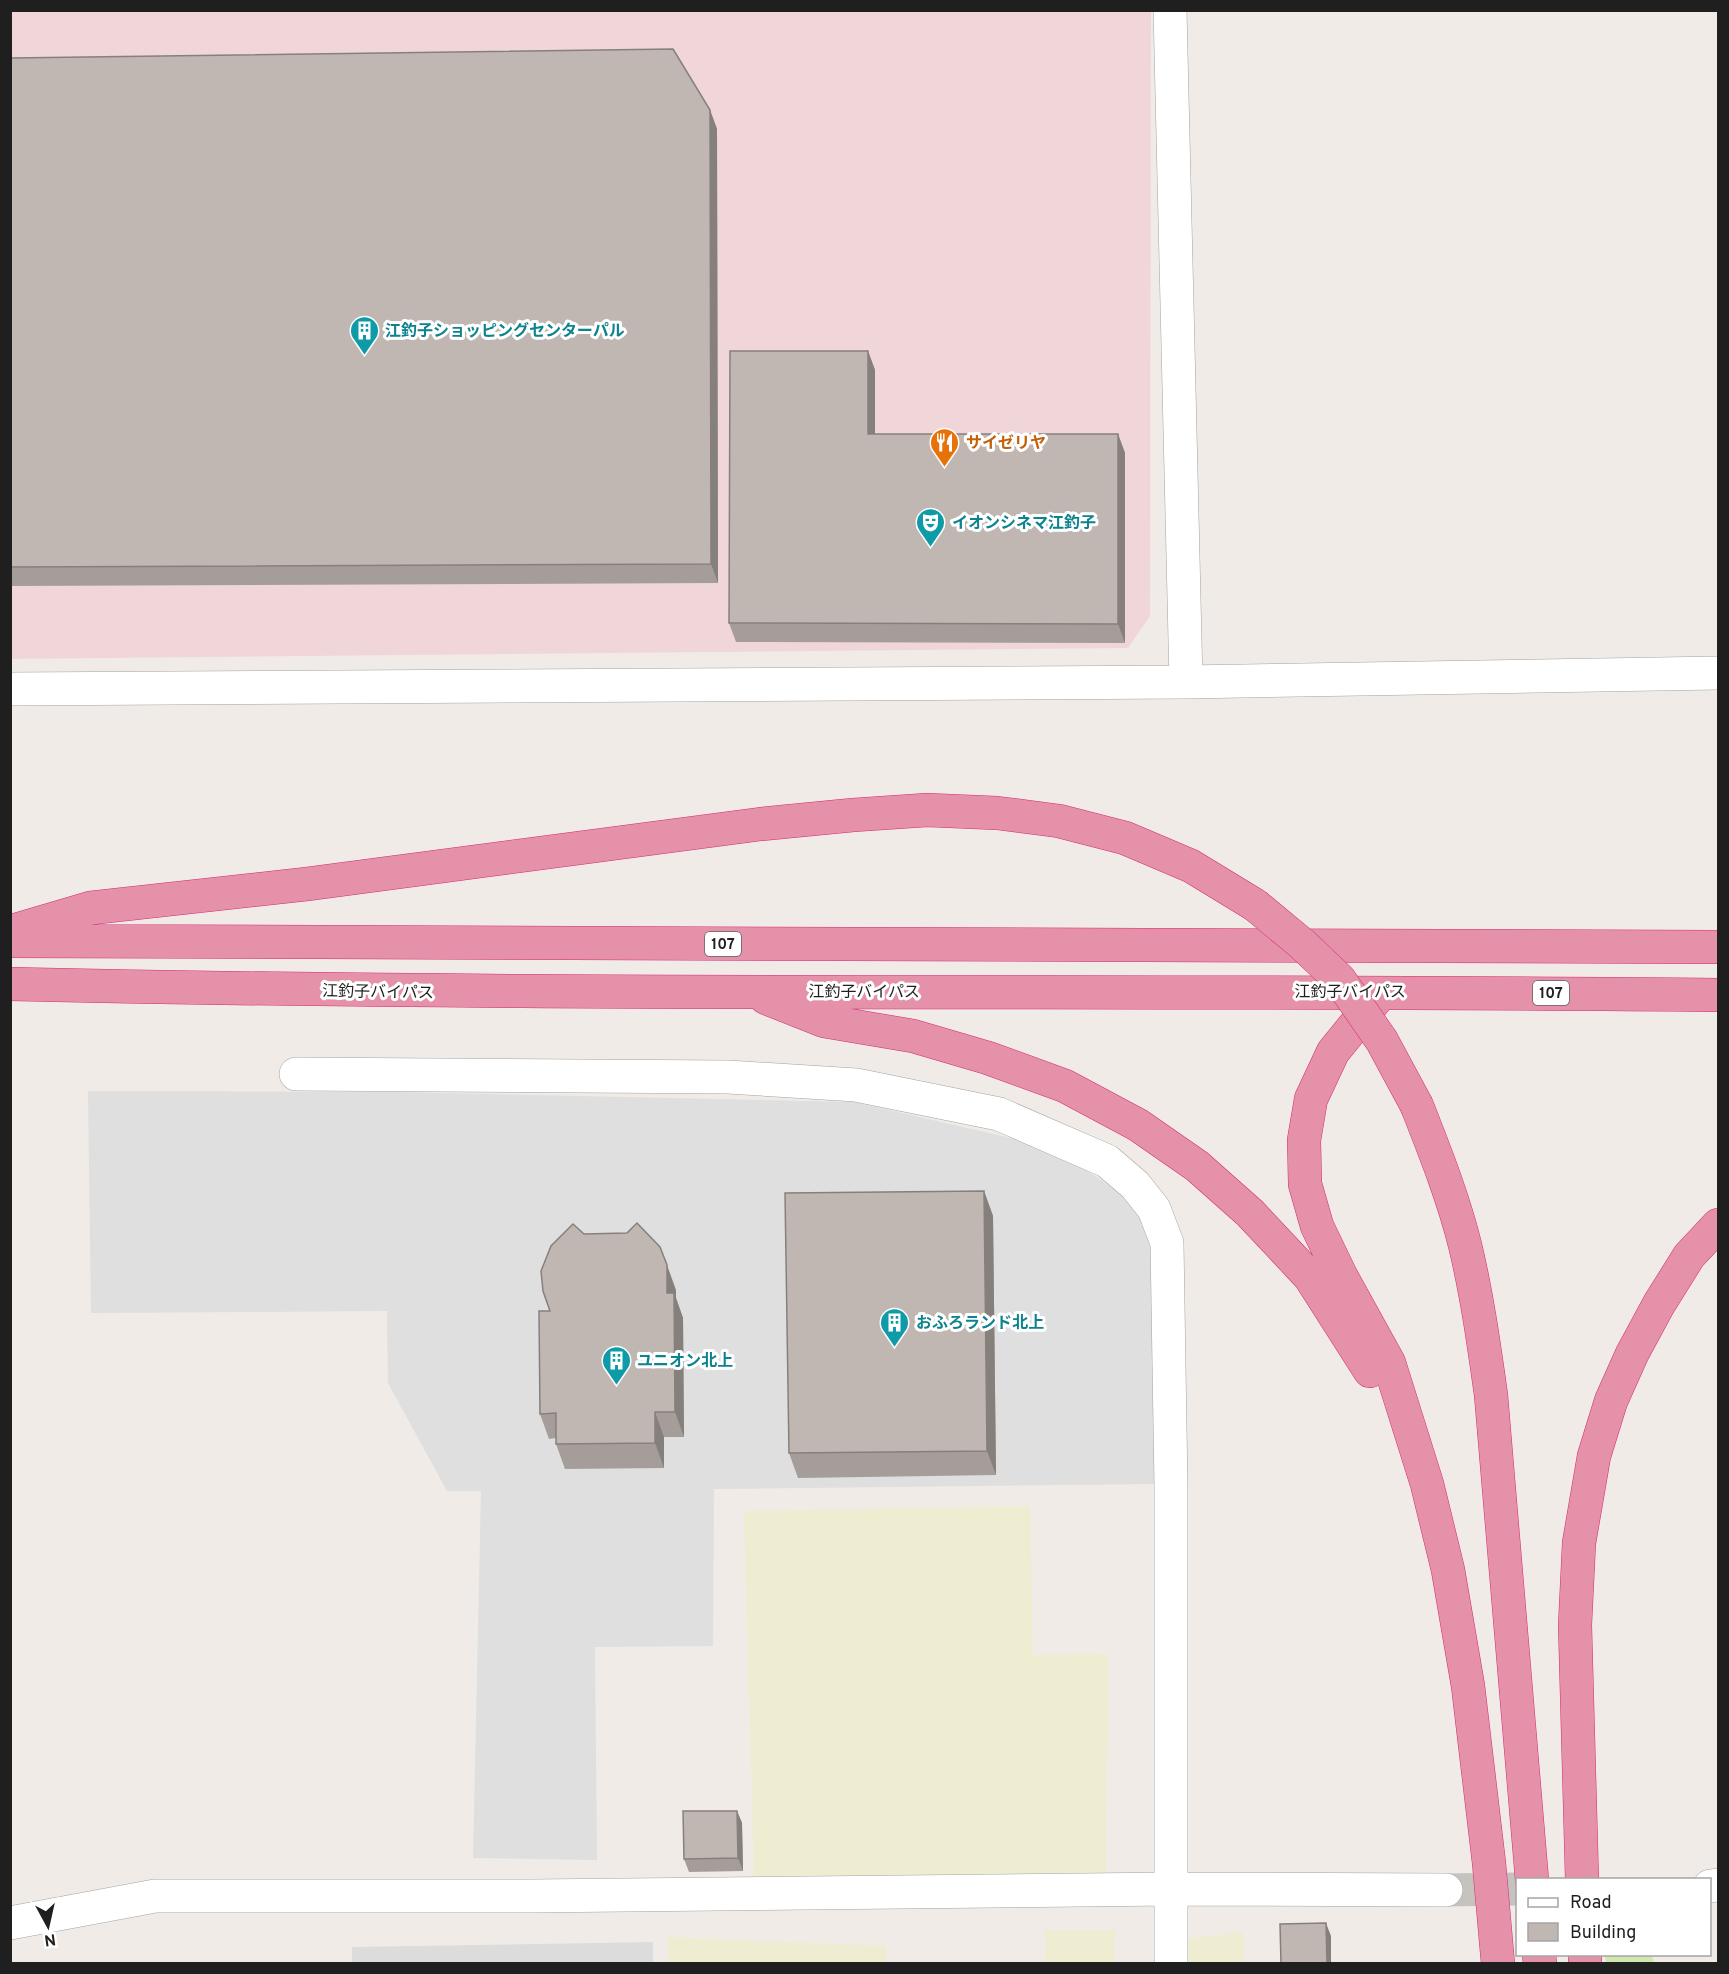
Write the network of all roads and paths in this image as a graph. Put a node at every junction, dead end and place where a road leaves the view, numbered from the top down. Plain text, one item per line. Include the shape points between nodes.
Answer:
1 (1170, 10) edge
2 (1719, 673) edge
3 (1186, 682) junction
4 (10, 689) edge
5 (10, 932) edge
6 (10, 942) edge
7 (1436, 947) junction
8 (1719, 947) edge
9 (10, 984) edge
10 (750, 991) junction
11 (1383, 991) junction
12 (1719, 995) edge
13 (296, 1074) dead end
14 (1719, 1225) edge
15 (1402, 1406) junction
16 (1533, 1878) edge
17 (1582, 1878) edge
18 (1170, 1889) junction
19 (1446, 1890) tunnel mouth
20 (10, 1923) edge
21 (1171, 1964) edge
22 (1498, 1964) edge

1 - 3 street
2 - 3 street
3 - 4 street
5 - 16 highway, bridge via 90,908 307,884 760,824 927,810 1059,821 1125,838 1191,866 1255,905 1339,979 1382,1041 1417,1106 1446,1180 1465,1246 1491,1395
6 - 7 highway, 107
7 - 8 highway, 107
7 - 11 highway
9 - 10 highway, 江釣子バイパス / 107
10 - 11 highway, 江釣子バイパス / 107
10 - 15 highway via 824,1021 913,1036 988,1058 1065,1086 1138,1125 1197,1166 1250,1213 1310,1277 1371,1372
11 - 12 highway, 江釣子バイパス / 107
11 - 15 highway via 1333,1052 1311,1099 1304,1140 1305,1184 1317,1226 1389,1363
13 - 18 street via 729,1077 856,1084 999,1114 1107,1161 1135,1185 1154,1209 1167,1243
14 - 17 highway via 1689,1256 1659,1304 1611,1401 1594,1456 1579,1543 1575,1625
15 - 22 highway via 1427,1484 1448,1570 1468,1686
18 - 19 street
18 - 20 street via 155,1896
18 - 21 street

